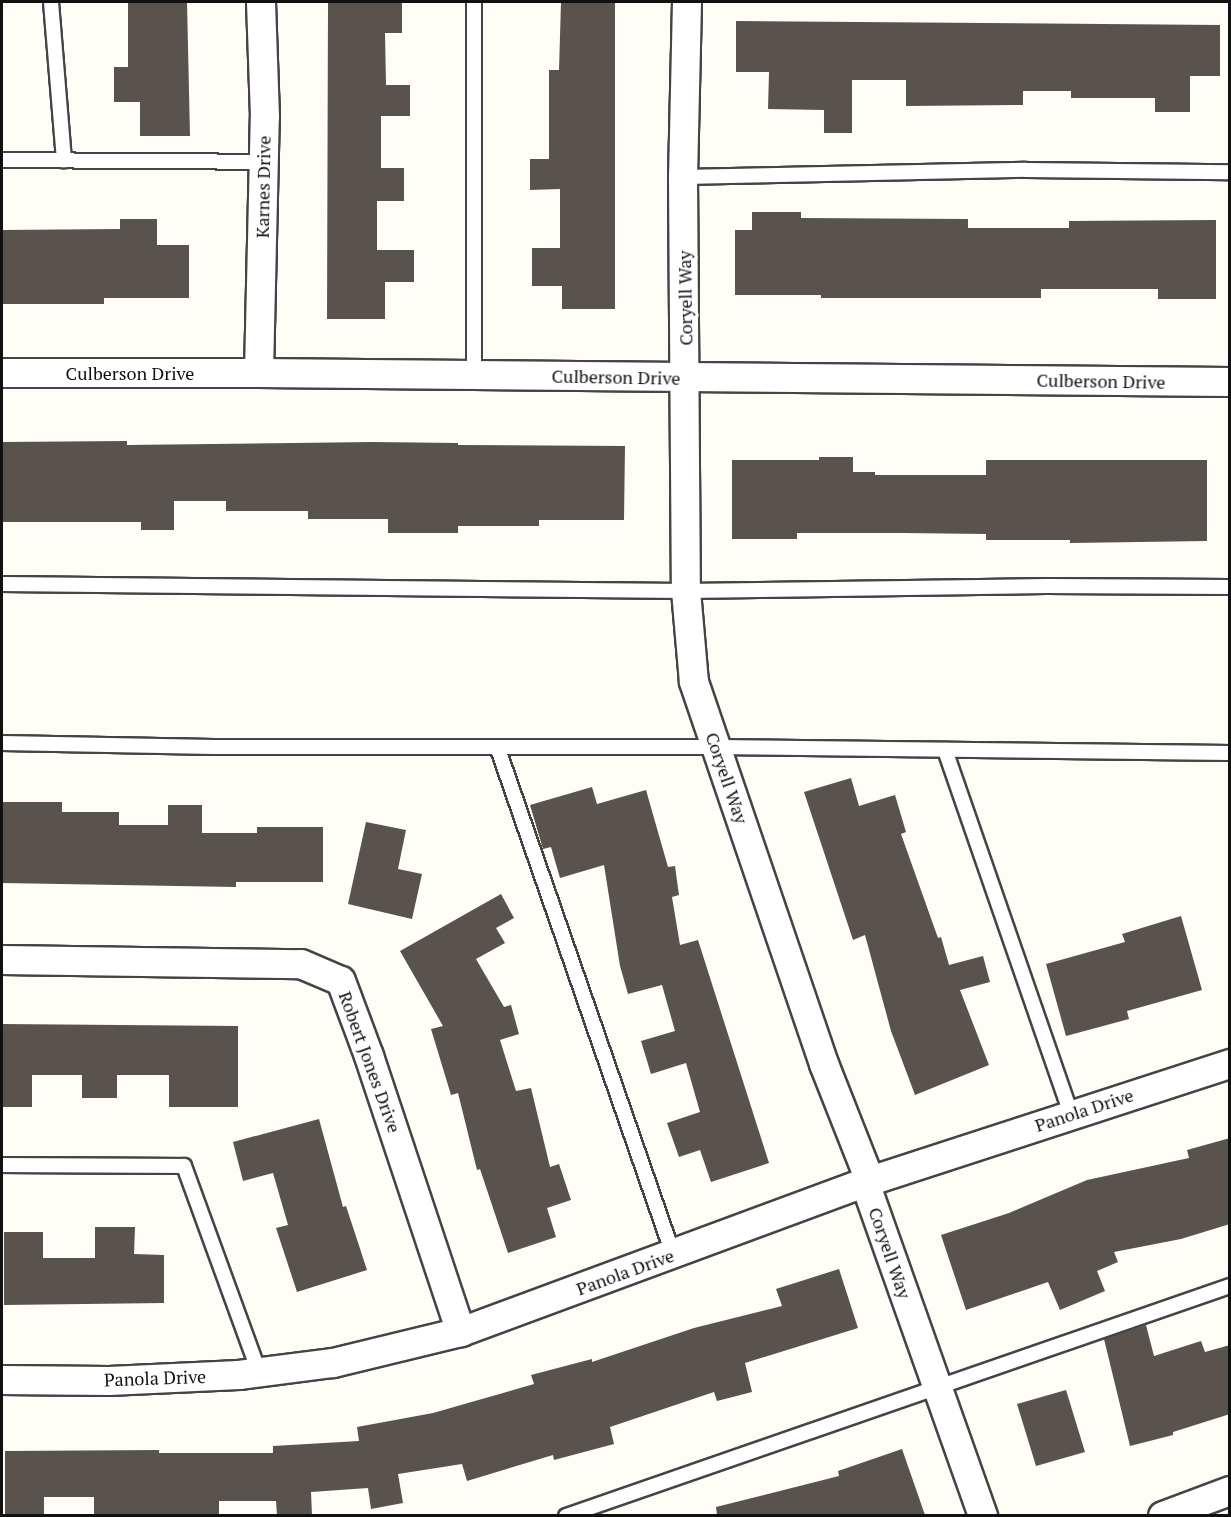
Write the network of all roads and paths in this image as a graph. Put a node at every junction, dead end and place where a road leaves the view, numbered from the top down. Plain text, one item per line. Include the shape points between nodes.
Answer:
1 (51, 2) edge
2 (261, 2) edge
3 (474, 2) edge
4 (687, 2) edge
5 (2, 160) edge
6 (64, 160) junction
7 (264, 162) junction
8 (1230, 172) edge
9 (683, 177) junction
10 (259, 372) junction
11 (2, 373) edge
12 (474, 375) junction
13 (686, 378) junction
14 (1230, 382) edge
15 (2, 584) edge
16 (1230, 587) edge
17 (686, 591) junction
18 (2, 743) edge
19 (716, 747) junction
20 (498, 749) junction
21 (945, 750) junction
22 (1230, 753) edge
23 (2, 960) edge
24 (1230, 1064) edge
25 (1071, 1114) junction
26 (2, 1165) edge
27 (870, 1181) junction
28 (673, 1254) junction
29 (1230, 1286) edge
30 (461, 1332) junction
31 (259, 1372) junction
32 (2, 1380) edge
33 (937, 1386) junction
34 (1230, 1491) edge
35 (566, 1515) edge
36 (982, 1515) edge
37 (1163, 1515) edge

1 - 6 lane
2 - 7 street, Karnes Drive
3 - 12 lane
4 - 9 street, Coryell Way
5 - 6 lane
6 - 7 lane
7 - 10 street, Karnes Drive
8 - 9 lane via 1026,170
9 - 13 street, Coryell Way
10 - 11 street, Culberson Drive
10 - 12 street, Culberson Drive
12 - 13 street, Culberson Drive
13 - 14 street, Culberson Drive
13 - 17 street, Coryell Way
15 - 17 lane
16 - 17 lane
17 - 19 street, Coryell Way via 694,682
18 - 20 lane
19 - 20 lane
19 - 21 lane
19 - 27 street, Coryell Way via 824,1064
20 - 28 lane
21 - 22 lane
21 - 25 lane
23 - 30 street, Robert Jones Drive via 301,964 340,981
24 - 25 street, Panola Drive
25 - 27 street, Panola Drive
26 - 31 lane via 184,1166
27 - 28 street, Panola Drive
27 - 33 street, Coryell Way via 868,1191
28 - 30 street, Panola Drive
29 - 33 lane
30 - 31 street, Panola Drive via 333,1363
31 - 32 street, Panola Drive via 109,1381
33 - 35 lane
33 - 36 street, Coryell Way
34 - 37 street

